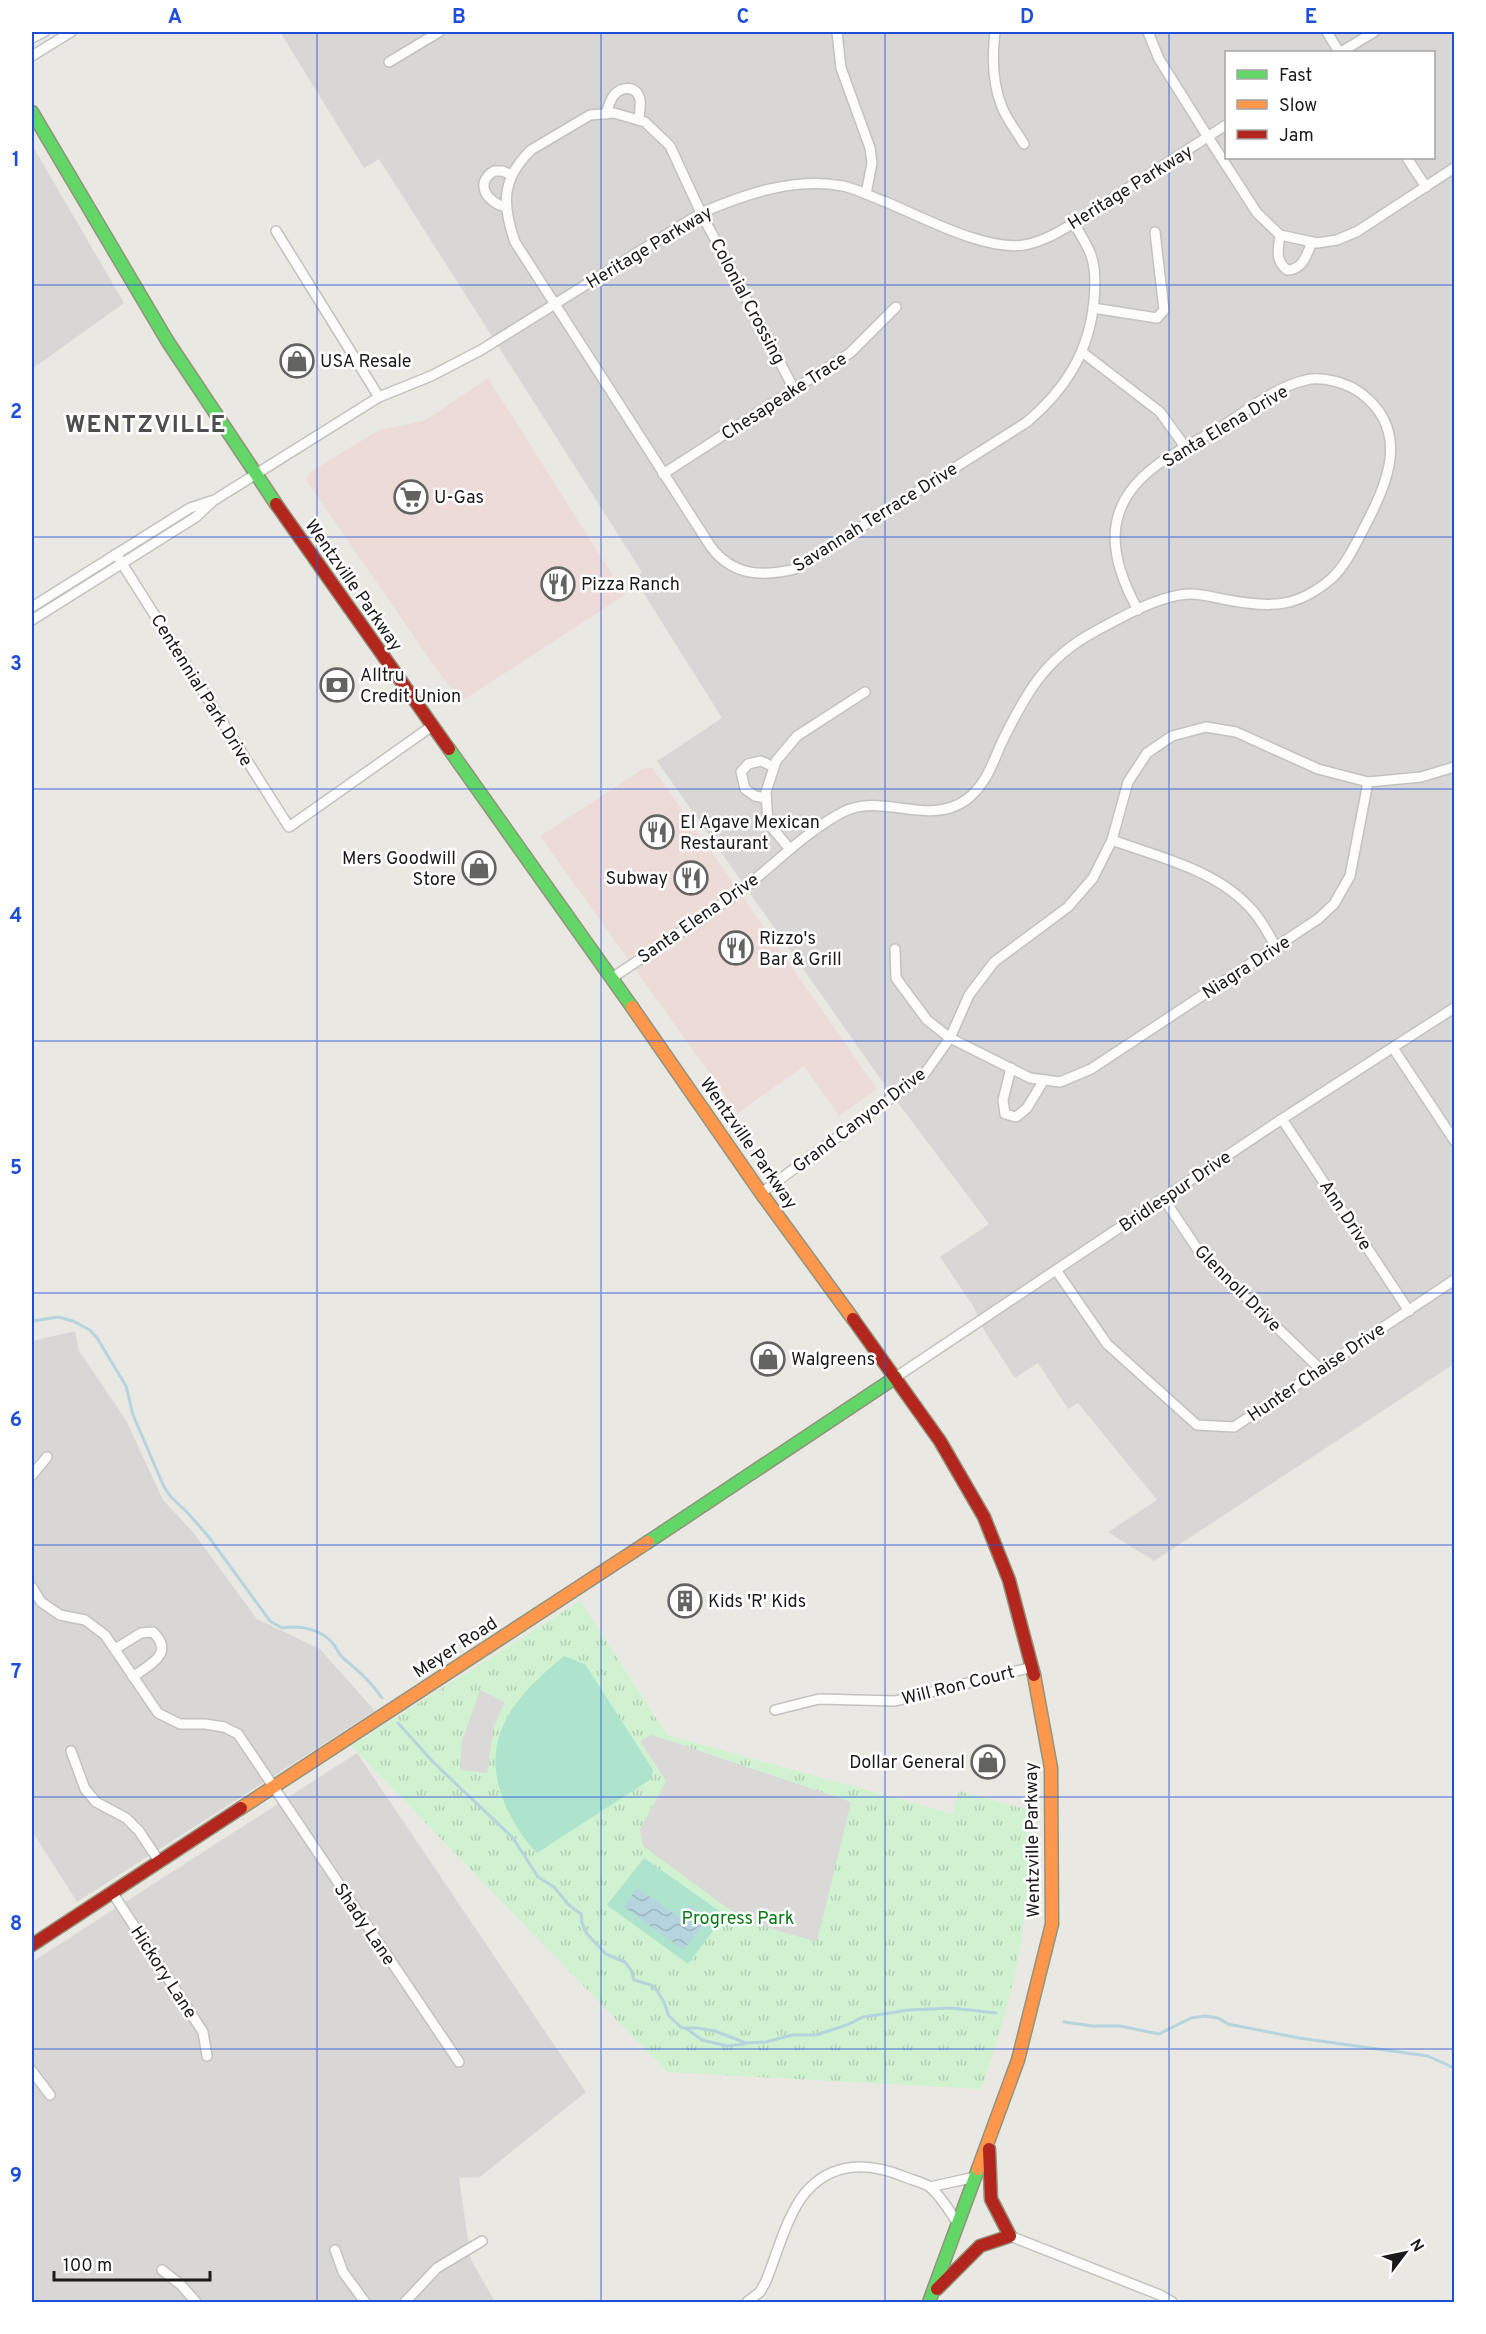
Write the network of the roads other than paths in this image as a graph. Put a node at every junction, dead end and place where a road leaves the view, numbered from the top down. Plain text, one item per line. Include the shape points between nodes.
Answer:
1 (44, 32) edge
2 (71, 32) edge
3 (438, 32) edge
4 (837, 32) edge
5 (994, 32) edge
6 (1148, 32) edge
7 (1327, 32) edge
8 (1374, 32) edge
9 (32, 38) edge
10 (1339, 51) edge
11 (1342, 51) edge
12 (32, 56) edge
13 (389, 62) dead end
14 (32, 112) edge
15 (606, 114) junction
16 (639, 120) junction
17 (1225, 127) edge
18 (1208, 137) junction
19 (1024, 144) dead end
20 (1408, 159) edge
21 (1455, 168) edge
22 (512, 175) junction
23 (1426, 187) junction
24 (866, 194) junction
25 (506, 207) junction
26 (701, 213) junction
27 (1074, 223) junction
28 (276, 231) dead end
29 (1155, 232) dead end
30 (1280, 235) junction
31 (1312, 242) junction
32 (556, 304) junction
33 (896, 307) dead end
34 (1093, 308) junction
35 (1082, 352) junction
36 (794, 389) junction
37 (379, 397) junction
38 (1186, 448) junction
39 (255, 474) junction
40 (663, 474) junction
41 (213, 501) junction
42 (116, 554) junction
43 (122, 563) junction
44 (32, 608) edge
45 (1138, 610) junction
46 (32, 620) edge
47 (865, 692) dead end
48 (432, 726) junction
49 (774, 767) junction
50 (1455, 767) edge
51 (1368, 782) junction
52 (766, 798) junction
53 (1112, 840) junction
54 (789, 848) junction
55 (1276, 946) junction
56 (895, 949) dead end
57 (612, 978) junction
58 (1455, 1008) edge
59 (951, 1038) junction
60 (1393, 1047) junction
61 (1011, 1068) junction
62 (1044, 1080) junction
63 (1282, 1119) junction
64 (1455, 1140) edge
65 (761, 1193) junction
66 (1164, 1199) junction
67 (1056, 1270) junction
68 (1455, 1280) edge
69 (1409, 1311) junction
70 (1320, 1369) junction
71 (896, 1377) junction
72 (46, 1457) dead end
73 (32, 1475) edge
74 (32, 1587) edge
75 (115, 1649) junction
76 (1033, 1667) junction
77 (133, 1677) junction
78 (775, 1710) dead end
79 (71, 1751) dead end
80 (272, 1787) junction
81 (159, 1861) junction
82 (112, 1892) junction
83 (32, 1945) edge
84 (207, 2056) dead end
85 (459, 2061) dead end
86 (32, 2071) edge
87 (50, 2095) dead end
88 (988, 2140) junction
89 (975, 2177) junction
90 (930, 2187) junction
91 (958, 2224) junction
92 (1010, 2236) junction
93 (483, 2241) dead end
94 (335, 2250) dead end
95 (162, 2270) dead end
96 (930, 2298) edge
97 (196, 2302) edge
98 (365, 2302) edge
99 (405, 2302) edge
100 (747, 2302) edge
101 (1172, 2302) edge

1 - 9 street
2 - 12 street
3 - 13 street
4 - 24 street via 841,68 870,148 872,163
5 - 19 street via 996,87 1002,108
6 - 18 street via 1159,59
7 - 10 street
8 - 11 street
14 - 39 main road, Wentzville Parkway via 168,342
15 - 16 street
15 - 16 street via 612,97 630,88 640,100
15 - 22 street via 590,115 531,150
16 - 26 street via 670,146
17 - 18 street, Heritage Parkway
18 - 27 street, Heritage Parkway
18 - 30 street via 1257,213
20 - 23 street
21 - 23 street
22 - 25 street
22 - 25 street via 494,171 483,180 486,195
23 - 31 street via 1358,231 1337,240
24 - 26 street, Heritage Parkway via 843,186 777,187 737,197
24 - 27 street, Heritage Parkway via 996,245 1024,245
25 - 32 street via 515,242
26 - 32 street, Heritage Parkway
26 - 36 street, Colonial Crossing
27 - 34 street, Savannah Terrace Drive via 1091,255 1096,279
28 - 37 street
29 - 34 street via 1164,309 1157,318
30 - 31 street
30 - 31 street via 1277,255 1287,270 1302,264
32 - 37 street, Heritage Parkway via 481,350
32 - 40 street, Savannah Terrace Drive
33 - 36 street, Chesapeake Trace via 850,353
34 - 35 street, Savannah Terrace Drive
35 - 38 street via 1160,412
35 - 40 street, Savannah Terrace Drive via 1063,385 1027,422 795,569 762,575 746,572 729,562 700,533
36 - 40 street, Chesapeake Trace
37 - 39 street, Heritage Parkway
38 - 45 street, Santa Elena Drive via 1157,465 1135,485 1121,507 1114,536 1116,558
38 - 45 street, Santa Elena Drive via 1281,390 1307,379 1331,380 1360,391 1379,410 1392,458 1386,483 1350,554 1336,574 1307,596 1267,606 1190,594 1166,598
39 - 41 street, Heritage Parkway
39 - 48 main road, Wentzville Parkway
41 - 42 street via 190,508
41 - 43 street via 196,517
42 - 43 street, Centennial Park Drive
42 - 44 street
43 - 46 street
43 - 48 street, Centennial Park Drive via 289,827
45 - 54 street, Santa Elena Drive via 1090,634 1049,665 1022,702 982,784 968,798 952,808 933,812 873,806 846,810
47 - 49 street via 797,736
48 - 57 main road, Wentzville Parkway
49 - 52 street
49 - 52 street via 761,761 748,764 741,772 745,789
50 - 51 street, Grand Canyon Drive via 1421,777
51 - 53 street, Grand Canyon Drive via 1318,768 1236,732 1206,727 1172,736 1147,753 1128,782
51 - 55 street, Niagra Drive via 1350,876 1334,904
52 - 54 street via 768,823
53 - 55 street via 1203,873 1230,890 1254,911
53 - 59 street, Grand Canyon Drive via 1093,878 1068,907 994,962 969,995
54 - 57 street, Santa Elena Drive via 748,885
55 - 62 street, Niagra Drive via 1091,1070 1060,1082
56 - 59 street, Niagra Drive via 896,978 927,1020
57 - 65 main road, Wentzville Parkway
58 - 60 street, Bridlespur Drive
59 - 61 street, Niagra Drive
59 - 65 street, Grand Canyon Drive via 925,1073
60 - 63 street, Bridlespur Drive
60 - 64 street
61 - 62 street, Niagra Drive
61 - 62 street via 1003,1100 1005,1114 1016,1117 1027,1108
63 - 66 street, Bridlespur Drive
63 - 69 street, Ann Drive
65 - 71 main road, Wentzville Parkway
66 - 67 street, Bridlespur Drive
66 - 70 street, Glennoll Drive via 1200,1253
67 - 70 street, Hunter Chaise Drive via 1107,1344 1197,1425 1234,1427
67 - 71 street, Bridlespur Drive
68 - 69 street, Hunter Chaise Drive
69 - 70 street, Hunter Chaise Drive
71 - 76 main road, Wentzville Parkway via 940,1441 984,1517 1009,1580
71 - 80 main road, Meyer Road
72 - 73 street
74 - 75 street, Shady Lane via 41,1602 60,1615 85,1620 105,1635
75 - 77 street, Shady Lane
75 - 77 street via 141,1633 153,1632 161,1640 161,1656
76 - 78 street, Will Ron Court via 895,1701 819,1699
76 - 88 main road, Wentzville Parkway via 1051,1768 1052,1924 1018,2060
77 - 80 street, Shady Lane via 158,1713 180,1724 214,1725 238,1734
79 - 81 street via 85,1789 96,1802 126,1818
80 - 81 main road, Meyer Road
80 - 85 street, Shady Lane
81 - 82 main road, Meyer Road
82 - 83 main road, Meyer Road
82 - 84 street, Hickory Lane via 203,2032
86 - 87 street
88 - 89 main road, Wentzville Parkway
88 - 92 main road via 992,2199
89 - 90 street
89 - 91 main road, Wentzville Parkway
90 - 91 street
90 - 100 street via 865,2166 840,2168 825,2175 809,2188 796,2207 766,2281
91 - 96 main road, Wentzville Parkway
92 - 96 main road via 980,2246
92 - 101 street
93 - 99 street via 437,2268
94 - 98 street via 343,2272
95 - 97 street

